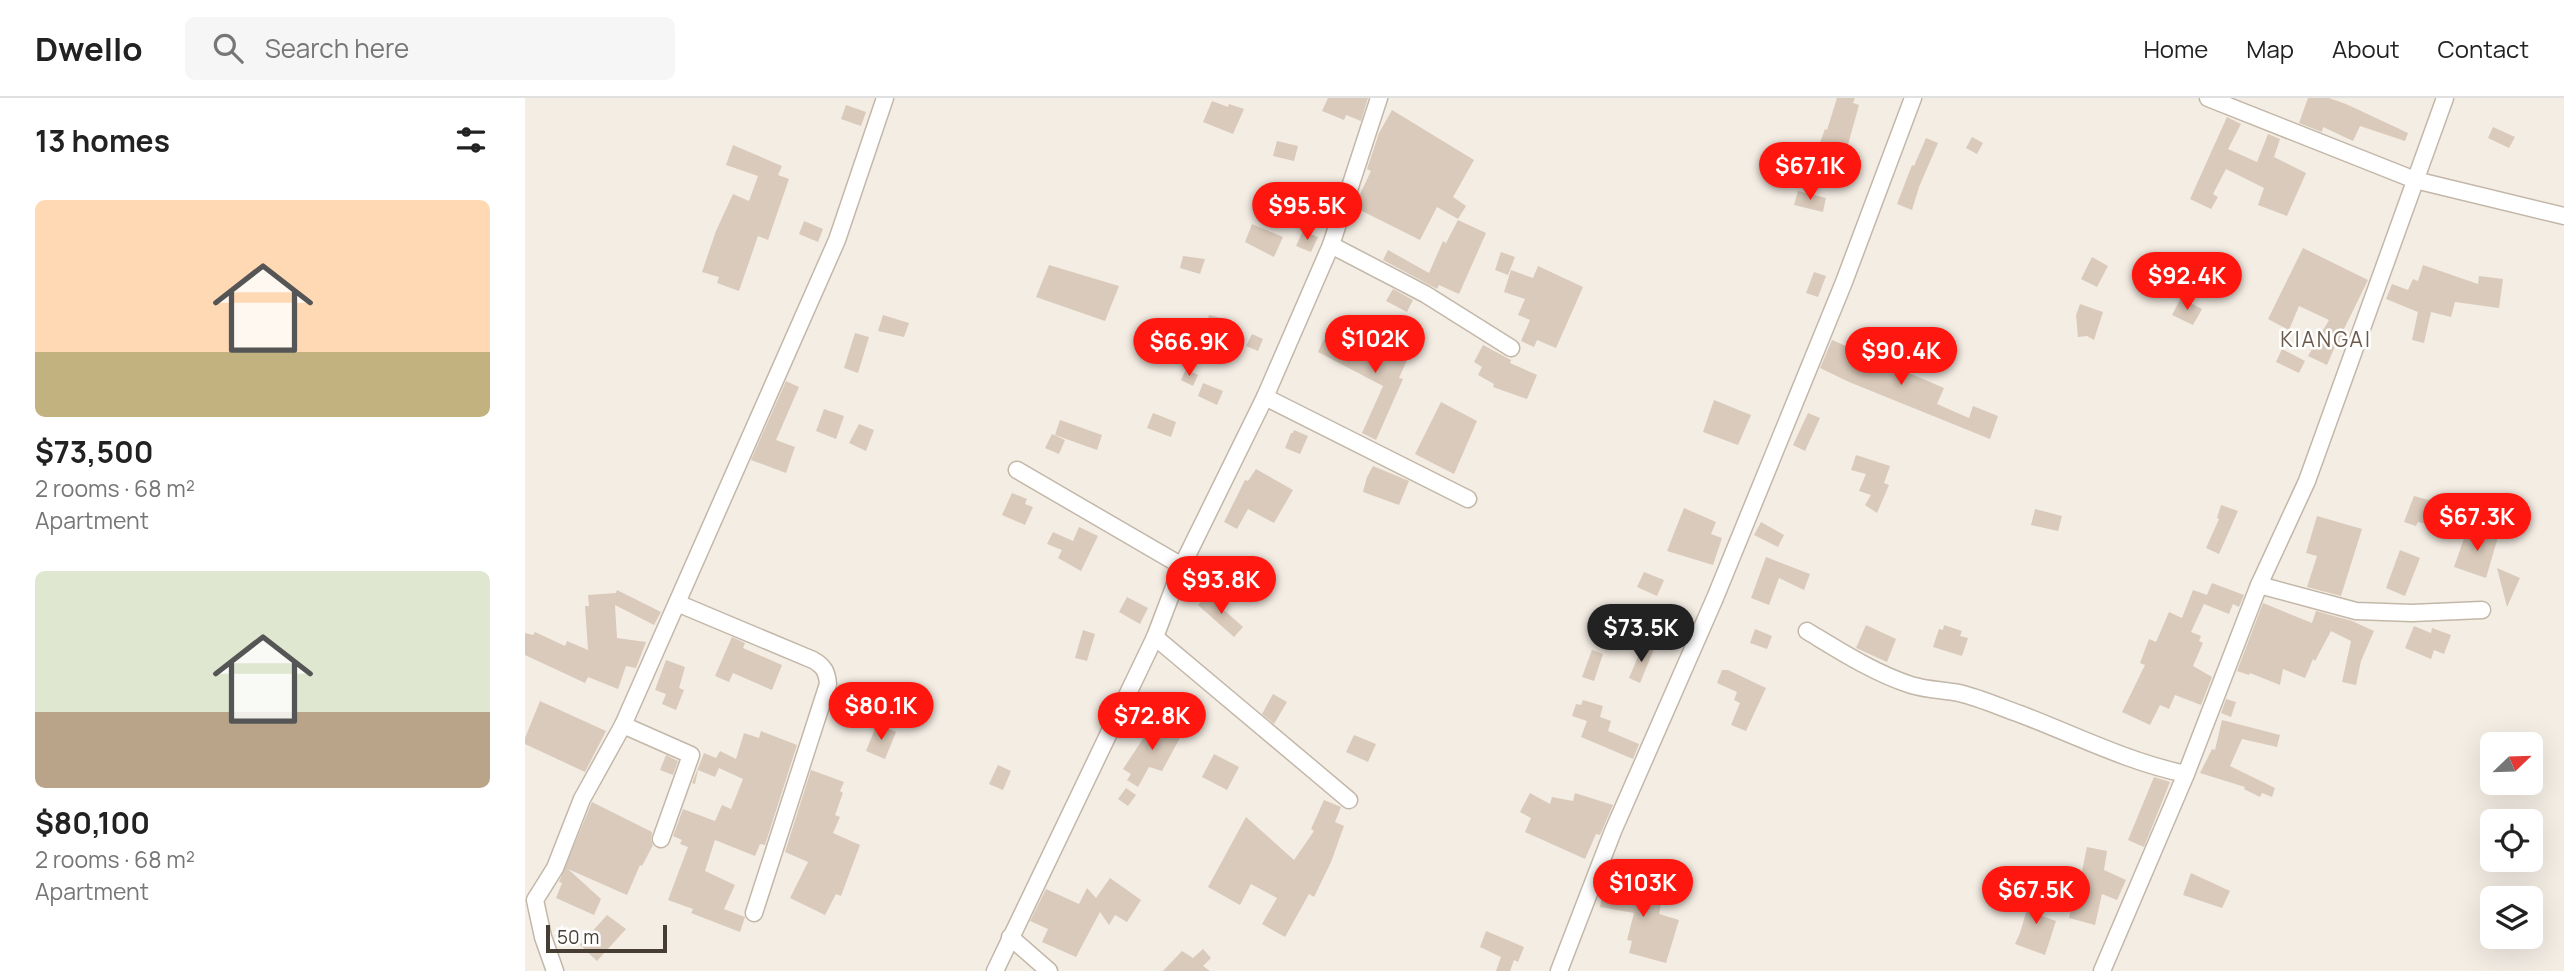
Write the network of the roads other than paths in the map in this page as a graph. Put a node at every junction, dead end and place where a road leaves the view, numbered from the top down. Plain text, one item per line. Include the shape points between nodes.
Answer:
1 (885, 98) edge
2 (1379, 98) edge
3 (1913, 98) edge
4 (2208, 98) edge
5 (2445, 98) edge
6 (2415, 180) junction
7 (2564, 216) edge
8 (1331, 245) junction
9 (1511, 348) dead end
10 (1265, 397) junction
11 (1017, 470) dead end
12 (1468, 499) dead end
13 (1182, 566) junction
14 (2259, 585) junction
15 (677, 603) junction
16 (2482, 610) dead end
17 (1807, 632) dead end
18 (1155, 637) junction
19 (623, 725) junction
20 (2186, 774) junction
21 (1349, 800) dead end
22 (661, 839) dead end
23 (530, 895) edge
24 (754, 913) dead end
25 (1010, 937) junction
26 (555, 971) edge
27 (995, 971) edge
28 (1049, 971) edge
29 (1559, 971) edge
30 (2102, 971) edge

1 - 15 street via 837,240
2 - 8 street
3 - 29 street via 1844,282 1715,598 1613,831
4 - 6 street
5 - 6 street
6 - 7 street
6 - 14 street via 2307,481
8 - 9 street via 1425,294
8 - 10 street
10 - 12 street
10 - 13 street
11 - 13 street
13 - 18 street
14 - 16 street via 2355,611
14 - 20 street
15 - 19 street
15 - 24 street via 813,660 827,673 828,684
17 - 20 street via 1890,677 1961,694 2117,755
18 - 21 street
18 - 25 street
19 - 22 street via 691,755
19 - 23 street via 582,799 555,868
20 - 30 street
23 - 26 street
25 - 27 street
25 - 28 street

